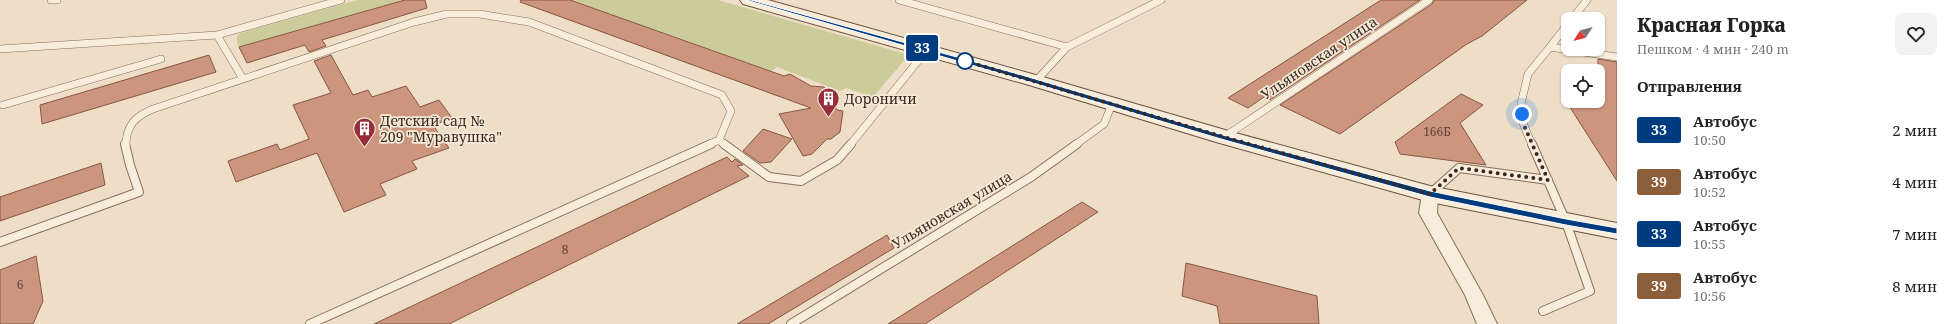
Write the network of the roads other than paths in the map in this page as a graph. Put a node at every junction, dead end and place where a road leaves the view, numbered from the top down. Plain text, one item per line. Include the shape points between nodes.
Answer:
1 (51, 0) edge
2 (57, 0) edge
3 (341, 0) edge
4 (749, 0) edge
5 (899, 0) edge
6 (1161, 0) edge
7 (1429, 0) edge
8 (1587, 0) edge
9 (1578, 12) edge
10 (1561, 33) edge
11 (217, 35) junction
12 (1067, 47) junction
13 (1550, 47) junction
14 (0, 49) edge
15 (927, 50) junction
16 (1617, 57) edge
17 (161, 59) dead end
18 (243, 79) junction
19 (1036, 81) junction
20 (1112, 104) junction
21 (3, 105) dead end
22 (1224, 137) junction
23 (719, 140) junction
24 (1548, 180) junction
25 (1430, 194) junction
26 (1566, 222) junction
27 (1617, 231) edge
28 (0, 242) edge
29 (1543, 311) dead end
30 (310, 324) edge
31 (791, 324) edge
32 (1487, 324) edge

1 - 2 lane
3 - 11 lane
4 - 15 main road
5 - 12 lane
6 - 12 lane
7 - 22 lane, Ульяновская улица
8 - 9 lane
10 - 13 lane
11 - 14 lane
11 - 18 lane
12 - 19 lane
13 - 16 lane
13 - 24 lane via 1528,74 1521,104 1523,123
15 - 19 main road
15 - 23 lane via 872,120 836,160 800,181 769,177
17 - 21 lane
18 - 23 lane via 414,22 447,14 479,14 529,22 722,95 731,111
18 - 28 lane via 165,104 134,119 126,131 126,148 139,192
19 - 20 main road
20 - 22 main road
20 - 31 lane, Ульяновская улица via 1104,124 1031,177
22 - 25 main road
23 - 30 lane
24 - 25 lane via 1459,168
24 - 26 lane
25 - 26 main road
25 - 32 street via 1428,213 1474,295
26 - 27 main road
26 - 29 lane via 1590,291

